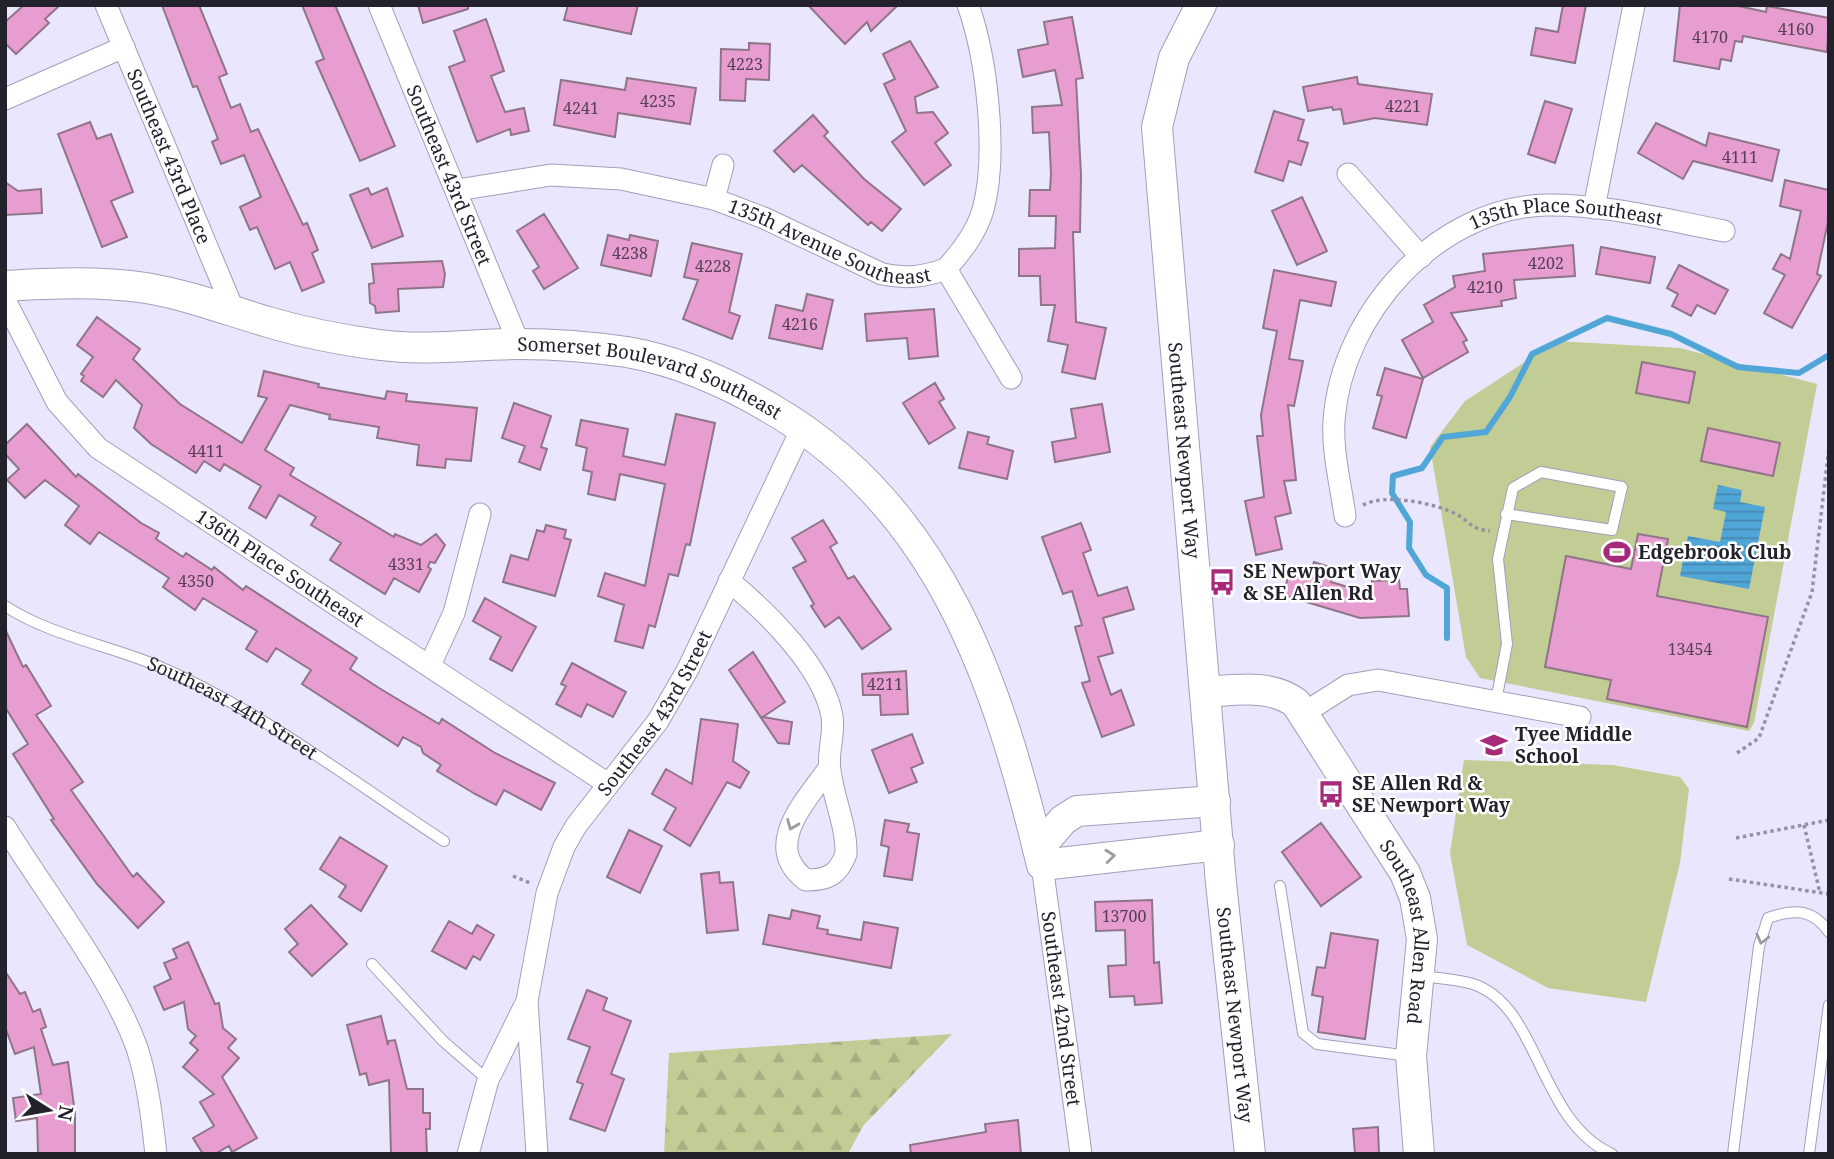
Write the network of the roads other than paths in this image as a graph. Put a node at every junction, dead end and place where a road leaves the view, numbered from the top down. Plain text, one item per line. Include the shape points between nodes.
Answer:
1 (106, 5) edge
2 (379, 5) edge
3 (968, 5) edge
4 (1201, 5) edge
5 (1634, 5) edge
6 (124, 47) junction
7 (5, 99) edge
8 (723, 165) dead end
9 (1348, 174) dead end
10 (457, 190) junction
11 (713, 199) junction
12 (1594, 208) junction
13 (1724, 231) dead end
14 (1421, 257) junction
15 (946, 269) junction
16 (5, 286) edge
17 (5, 300) edge
18 (233, 309) junction
19 (519, 344) junction
20 (1011, 378) dead end
21 (803, 426) junction
22 (480, 514) dead end
23 (1506, 514) junction
24 (1345, 516) dead end
25 (729, 581) junction
26 (5, 606) edge
27 (430, 665) junction
28 (1207, 692) junction
29 (1496, 701) junction
30 (1304, 713) junction
31 (1580, 717) dead end
32 (829, 768) junction
33 (608, 784) junction
34 (1024, 791) junction
35 (1215, 801) junction
36 (1077, 811) junction
37 (5, 827) edge
38 (444, 842) dead end
39 (1219, 845) junction
40 (1040, 857) junction
41 (1280, 886) dead end
42 (1829, 932) edge
43 (372, 964) dead end
44 (1420, 976) junction
45 (527, 1001) junction
46 (1829, 1005) edge
47 (1411, 1056) junction
48 (488, 1080) junction
49 (156, 1154) edge
50 (468, 1154) edge
51 (537, 1154) edge
52 (1081, 1154) edge
53 (1250, 1154) edge
54 (1419, 1154) edge
55 (1612, 1154) edge
56 (1734, 1154) edge
57 (1809, 1154) edge

1 - 6 street, Southeast 43rd Place
2 - 10 street, Southeast 43rd Street
3 - 15 street via 977,31 989,115 986,188 974,231
4 - 28 street, Southeast Newport Way via 1174,58 1157,127
5 - 12 street
6 - 7 street
6 - 18 street, Southeast 43rd Place
8 - 11 street, 135th Avenue Southeast
9 - 14 street
10 - 11 street, 135th Avenue Southeast via 578,175 621,179
10 - 19 street, Southeast 43rd Street
11 - 15 street, 135th Avenue Southeast via 882,274 924,277
12 - 13 street, 135th Place Southeast
12 - 14 street, 135th Place Southeast via 1546,205 1511,209 1455,232
14 - 24 street, 135th Place Southeast via 1369,316 1339,389 1334,423
15 - 20 street
16 - 18 street, Somerset Boulevard Southeast via 97,283 145,288
17 - 27 street, 136th Place Southeast via 57,402 98,447
18 - 19 street, Somerset Boulevard Southeast via 308,333 399,348
19 - 21 street, Somerset Boulevard Southeast via 583,347 662,360 745,393
21 - 25 street, Southeast 43rd Street
21 - 34 street, Somerset Boulevard Southeast via 855,469 891,509 957,607 978,653
22 - 27 street via 454,613
23 - 23 lane via 1513,488 1541,471 1622,487 1612,530
23 - 29 lane via 1497,559 1507,644
25 - 32 street via 771,618 826,696 832,719
25 - 33 street, Southeast 43rd Street via 658,721
26 - 38 lane, Southeast 44th Street via 159,666 226,701
27 - 33 street, 136th Place Southeast
28 - 30 street, Southeast Allen Road via 1266,691 1287,697
28 - 35 street, Southeast Newport Way
29 - 30 street via 1363,680
29 - 31 street
30 - 44 street, Southeast Allen Road via 1405,873 1419,919
32 -> 32 street via 789,830 788,860 806,880 833,876 846,855
33 - 45 street, Southeast 43rd Street via 576,826 555,869 543,908
34 - 36 street
34 - 40 street, Somerset Boulevard Southeast
35 - 36 street
35 - 39 street, Southeast Newport Way
36 - 40 street via 1063,820
37 - 49 street via 108,989 136,1048
40 -> 39 street
39 - 53 street, Southeast Newport Way
40 - 52 street, Southeast 42nd Street
41 - 47 lane via 1303,1033 1317,1044
42 -> 56 lane via 1815,916 1793,909 1768,918 1759,946
43 - 48 lane via 443,1041
44 - 47 street, Southeast Allen Road
44 - 55 lane via 1474,984 1499,999 1522,1030 1559,1107 1581,1134
45 - 48 street, Southeast 43rd Street
45 - 51 street, Southeast 43rd Street
46 - 57 lane
47 - 54 street, Southeast Allen Road
48 - 50 street, Southeast 43rd Street

